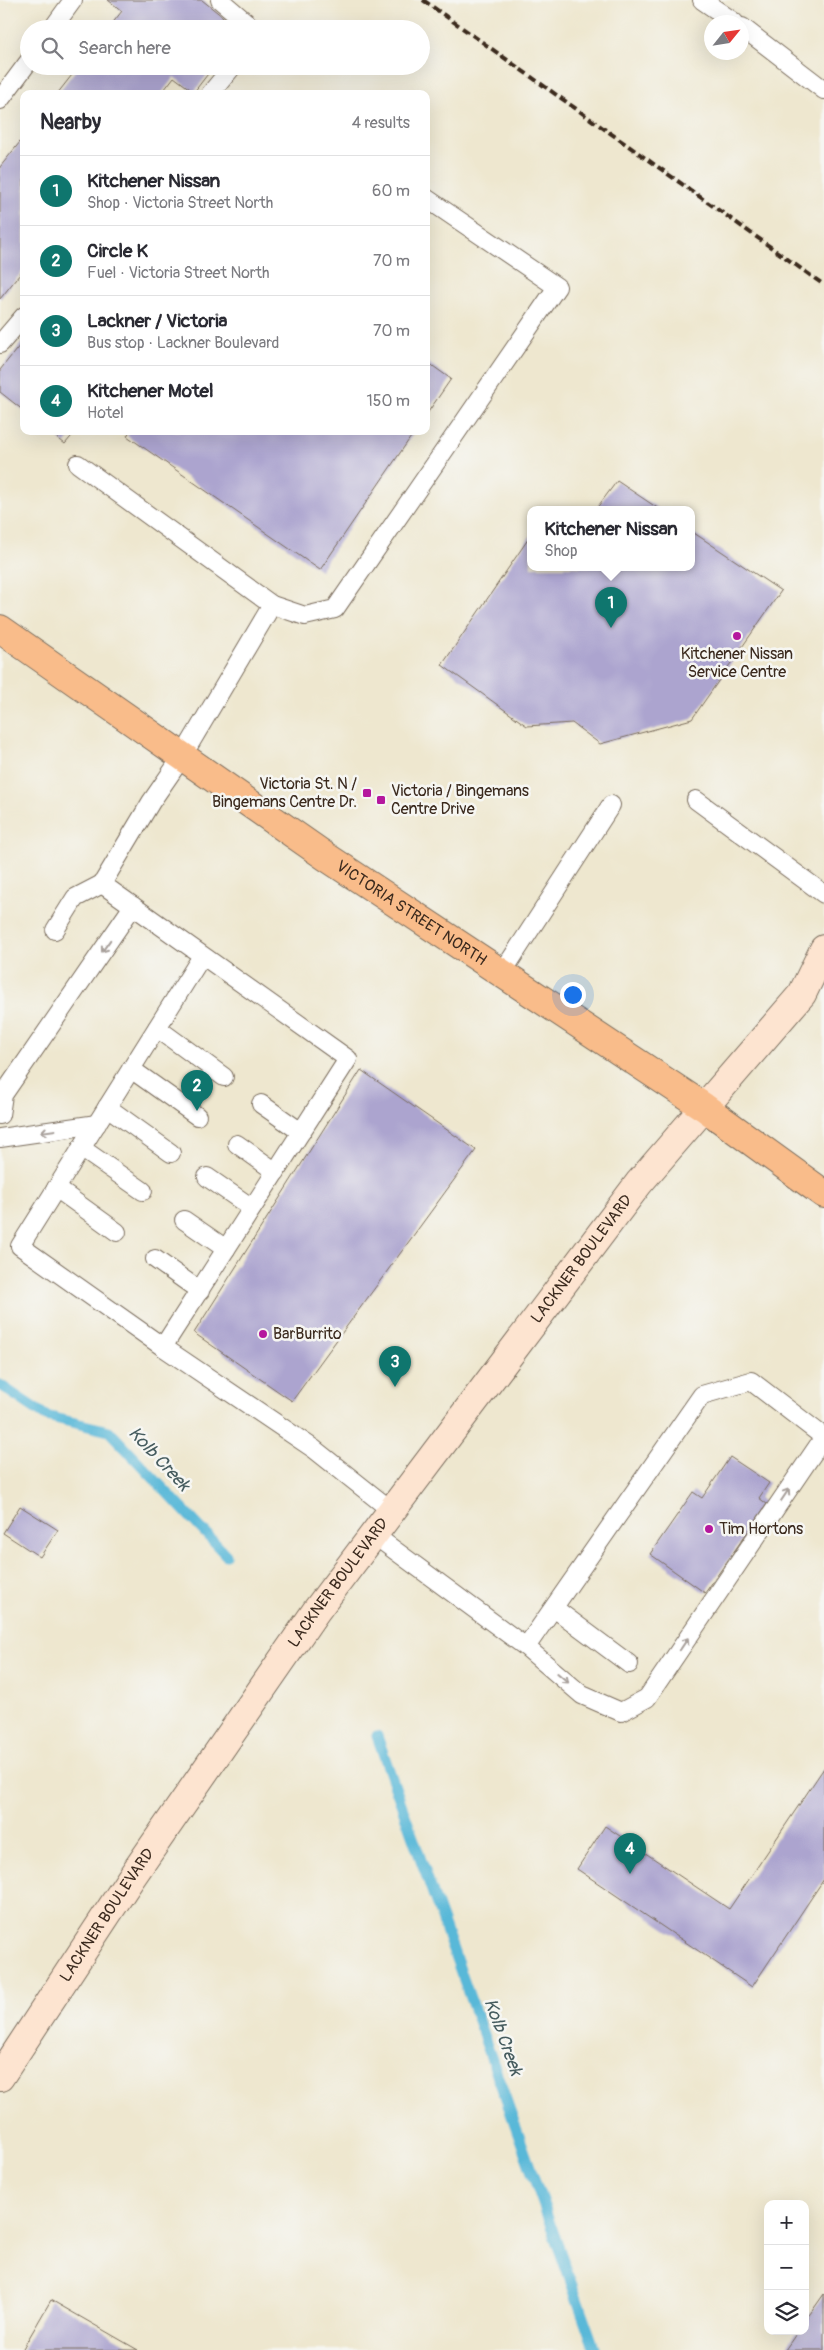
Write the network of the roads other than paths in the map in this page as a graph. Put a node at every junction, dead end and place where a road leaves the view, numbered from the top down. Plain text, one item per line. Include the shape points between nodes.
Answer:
1 (73, 0) edge
2 (220, 0) edge
3 (702, 0) edge
4 (724, 15) edge
5 (59, 20) edge
6 (243, 20) edge
7 (749, 33) edge
8 (20, 73) edge
9 (226, 75) edge
10 (213, 90) edge
11 (824, 90) edge
12 (0, 100) edge
13 (430, 201) edge
14 (20, 321) edge
15 (0, 344) edge
16 (78, 464) dead end
17 (272, 605) junction
18 (0, 629) edge
19 (182, 756) junction
20 (696, 800) dead end
21 (611, 805) dead end
22 (102, 884) junction
23 (824, 894) edge
24 (134, 906) junction
25 (55, 930) dead end
26 (824, 949) edge
27 (202, 956) junction
28 (502, 973) junction
29 (813, 989) edge
30 (157, 1028) junction
31 (131, 1069) junction
32 (224, 1077) dead end
33 (261, 1104) dead end
34 (107, 1107) junction
35 (704, 1107) junction
36 (0, 1115) edge
37 (197, 1116) dead end
38 (96, 1124) junction
39 (301, 1132) junction
40 (0, 1138) edge
41 (237, 1144) dead end
42 (81, 1148) junction
43 (171, 1152) dead end
44 (276, 1172) junction
45 (207, 1177) dead end
46 (56, 1188) junction
47 (143, 1191) dead end
48 (824, 1194) edge
49 (252, 1208) junction
50 (184, 1220) dead end
51 (117, 1232) dead end
52 (226, 1250) junction
53 (155, 1259) dead end
54 (200, 1291) junction
55 (164, 1347) junction
56 (824, 1437) edge
57 (392, 1511) junction
58 (374, 1535) junction
59 (554, 1608) junction
60 (526, 1646) junction
61 (629, 1664) dead end
62 (0, 2077) edge

1 - 5 lane
2 - 6 lane
3 - 4 lane
7 - 11 lane
8 - 12 lane
9 - 10 lane
13 - 17 lane via 557,287 335,609 305,616
14 - 15 lane
16 - 17 lane
17 - 19 lane
18 - 19 main road, VICTORIA STREET NORTH
19 - 22 lane
19 - 28 main road, VICTORIA STREET NORTH
20 - 23 lane
21 - 28 lane
22 - 24 lane
22 - 25 lane via 75,898
24 - 27 lane
24 -> 36 lane via 3,1095
26 - 29 main road, LACKNER BOULEVARD
27 - 30 lane
27 - 39 lane via 348,1059
28 - 35 main road, VICTORIA STREET NORTH
29 - 35 main road, LACKNER BOULEVARD
30 - 31 lane
30 - 32 lane
31 - 34 lane
31 - 37 lane
33 - 39 lane
34 - 38 lane
34 - 43 lane
35 - 48 main road, VICTORIA STREET NORTH
35 - 57 main road, LACKNER BOULEVARD via 639,1183
38 -> 40 lane
38 - 42 lane
39 - 44 lane
41 - 44 lane
42 - 46 lane
42 - 47 lane
44 - 49 lane
45 - 49 lane
46 - 51 lane
46 - 55 lane via 20,1246
49 - 52 lane
50 - 52 lane
52 - 54 lane
53 - 54 lane
54 - 55 lane
55 - 57 lane via 314,1450
56 - 59 lane via 751,1381 702,1395
60 -> 56 lane via 582,1695 621,1712 647,1698
57 - 58 main road, LACKNER BOULEVARD
58 - 60 lane
58 - 62 main road, LACKNER BOULEVARD via 316,1611 137,1870
59 - 60 lane
59 - 61 lane

